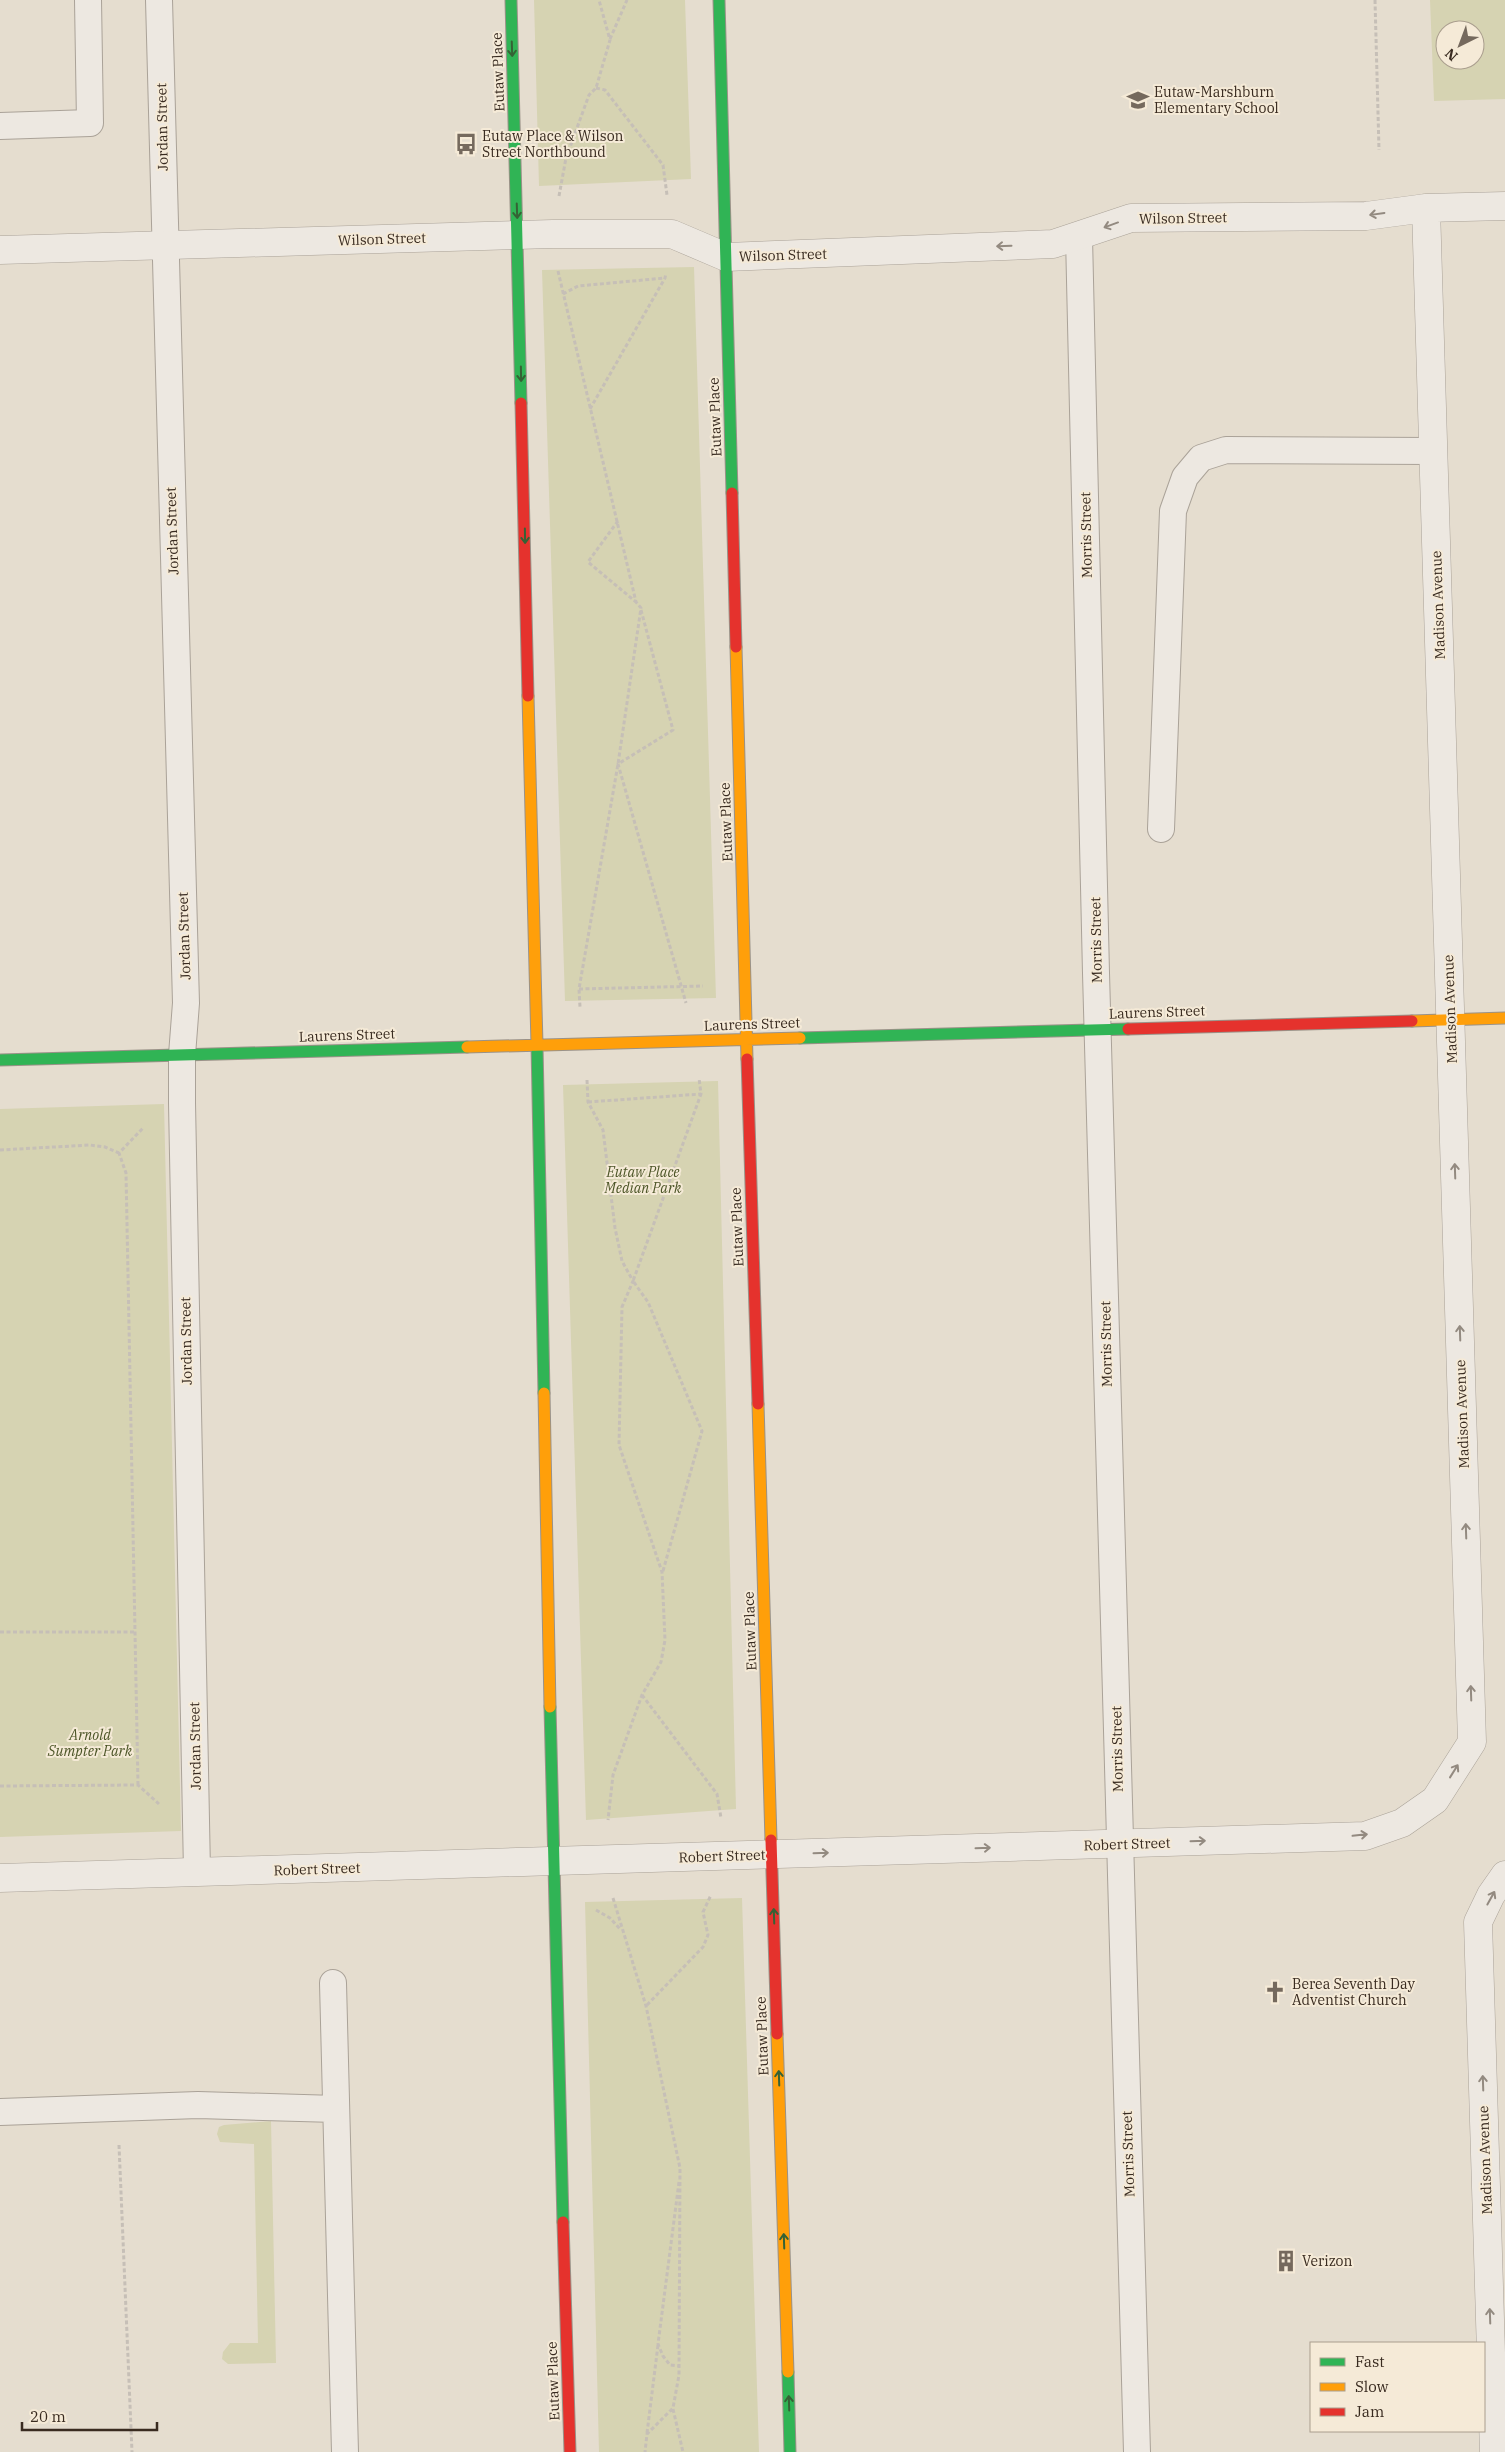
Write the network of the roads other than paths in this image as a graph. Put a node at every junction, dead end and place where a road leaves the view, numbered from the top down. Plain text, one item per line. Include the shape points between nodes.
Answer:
1 (88, 0) edge
2 (159, 0) edge
3 (511, 0) edge
4 (719, 0) edge
5 (0, 126) edge
6 (1505, 206) edge
7 (1426, 208) junction
8 (518, 235) junction
9 (1079, 237) junction
10 (164, 245) junction
11 (0, 250) edge
12 (726, 257) junction
13 (1433, 451) junction
14 (1161, 829) dead end
15 (1505, 1018) edge
16 (1450, 1020) junction
17 (1098, 1029) junction
18 (747, 1039) junction
19 (537, 1045) junction
20 (182, 1055) junction
21 (0, 1060) edge
22 (1435, 1800) joint
23 (1119, 1844) junction
24 (772, 1855) junction
25 (553, 1861) junction
26 (197, 1872) junction
27 (1505, 1875) edge
28 (0, 1878) edge
29 (333, 1983) dead end
30 (336, 2109) junction
31 (0, 2112) edge
32 (345, 2452) edge
33 (570, 2452) edge
34 (790, 2452) edge
35 (1137, 2452) edge
36 (1494, 2452) edge

1 - 5 lane via 90,123
2 - 10 lane, Jordan Street
3 -> 8 street, Eutaw Place
4 - 12 street, Eutaw Place
6 - 7 street, Wilson Street
7 -> 9 street, Wilson Street via 1366,216 1131,218
7 - 13 street, Madison Avenue
8 - 10 street, Wilson Street
8 - 12 street, Wilson Street via 672,234
8 -> 19 street, Eutaw Place
9 -> 12 street, Wilson Street via 1053,244
9 - 17 lane, Morris Street
10 - 11 street, Wilson Street
10 - 20 lane, Jordan Street via 186,1003
12 - 18 street, Eutaw Place
13 - 14 lane via 1226,450 1201,458 1185,477 1173,511
13 - 16 street, Madison Avenue
15 - 16 street, Laurens Street
16 - 17 street, Laurens Street
22 -> 16 street, Madison Avenue via 1472,1742
17 - 18 street, Laurens Street
17 - 23 lane, Morris Street
18 - 19 street, Laurens Street
18 - 24 street, Eutaw Place
19 - 20 street, Laurens Street
19 - 25 street, Eutaw Place
20 - 21 street, Laurens Street
20 - 26 lane, Jordan Street
23 -> 22 street, Robert Street via 1365,1836 1402,1823
24 -> 23 street, Robert Street
23 - 35 lane, Morris Street
24 - 25 street, Robert Street
34 -> 24 street, Eutaw Place
25 - 26 street, Robert Street
25 - 33 street, Eutaw Place
26 - 28 street, Robert Street
36 -> 27 street, Madison Avenue via 1478,1922
29 - 30 lane
30 - 31 lane via 198,2105
30 - 32 lane

